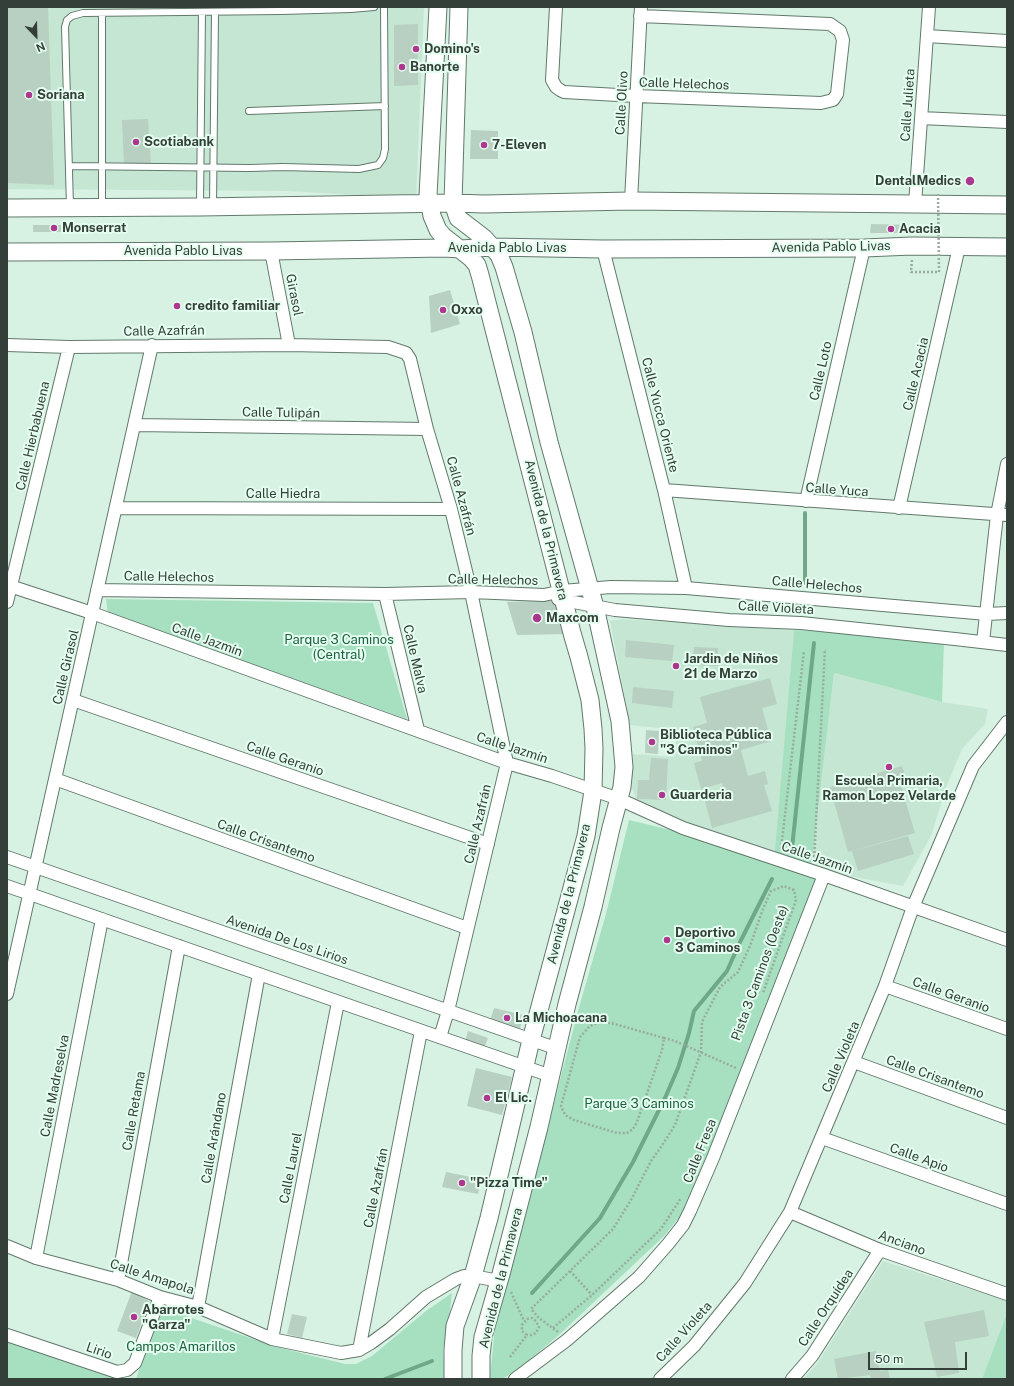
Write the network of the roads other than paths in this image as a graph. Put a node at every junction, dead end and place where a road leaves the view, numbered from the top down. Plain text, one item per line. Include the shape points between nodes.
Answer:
1 (374, 7) edge
2 (384, 7) edge
3 (438, 7) edge
4 (459, 7) edge
5 (556, 7) edge
6 (929, 7) edge
7 (202, 12) junction
8 (216, 12) junction
9 (641, 12) edge
10 (102, 13) junction
11 (927, 36) junction
12 (1007, 41) edge
13 (636, 96) junction
14 (385, 106) junction
15 (249, 111) dead end
16 (921, 118) junction
17 (1007, 122) edge
18 (201, 129) junction
19 (213, 129) junction
20 (69, 166) junction
21 (102, 167) junction
22 (200, 168) junction
23 (212, 168) junction
24 (631, 201) junction
25 (429, 203) junction
26 (453, 203) junction
27 (915, 204) junction
28 (1007, 205) edge
29 (70, 207) junction
30 (102, 207) junction
31 (206, 207) junction
32 (7, 208) edge
33 (492, 247) junction
34 (959, 247) junction
35 (1007, 247) edge
36 (603, 248) junction
37 (864, 248) junction
38 (461, 249) junction
39 (271, 251) junction
40 (7, 252) edge
41 (289, 344) junction
42 (7, 345) edge
43 (152, 345) junction
44 (68, 347) junction
45 (134, 425) junction
46 (428, 429) junction
47 (1007, 464) edge
48 (664, 490) junction
49 (806, 501) junction
50 (116, 508) junction
51 (899, 508) junction
52 (451, 509) junction
53 (1002, 515) edge
54 (9, 586) edge
55 (686, 588) junction
56 (590, 589) junction
57 (97, 590) junction
58 (471, 592) junction
59 (385, 594) junction
60 (563, 596) junction
61 (7, 602) edge
62 (595, 607) junction
63 (1007, 613) edge
64 (92, 614) junction
65 (987, 614) junction
66 (984, 642) junction
67 (1007, 646) edge
68 (73, 700) junction
69 (1007, 722) edge
70 (418, 730) junction
71 (507, 763) junction
72 (55, 779) junction
73 (593, 791) junction
74 (619, 799) junction
75 (488, 844) junction
76 (7, 857) edge
77 (36, 866) junction
78 (819, 873) junction
79 (7, 886) edge
80 (30, 893) junction
81 (913, 907) junction
82 (102, 919) junction
83 (467, 928) junction
84 (1007, 940) edge
85 (179, 946) junction
86 (259, 974) junction
87 (8, 986) edge
88 (885, 986) junction
89 (338, 1002) junction
90 (448, 1011) junction
91 (1007, 1029) edge
92 (421, 1031) junction
93 (440, 1037) junction
94 (531, 1040) junction
95 (558, 1049) junction
96 (854, 1062) junction
97 (525, 1067) junction
98 (551, 1076) junction
99 (1007, 1118) edge
100 (822, 1138) junction
101 (1007, 1204) edge
102 (790, 1212) junction
103 (7, 1246) edge
104 (880, 1250) junction
105 (36, 1258) junction
106 (473, 1276) junction
107 (500, 1277) junction
108 (118, 1280) junction
109 (1007, 1294) edge
110 (160, 1296) junction
111 (198, 1307) junction
112 (7, 1335) edge
113 (272, 1339) junction
114 (359, 1350) junction
115 (453, 1379) edge
116 (481, 1379) edge
117 (516, 1379) edge
118 (660, 1379) edge
119 (792, 1379) edge

1 - 8 lane
2 - 14 lane
3 - 25 street, Avenida de la Primavera
4 - 26 street
5 - 13 street, Calle Helechos via 552,80 556,87 564,92
6 - 11 street, Calle Julieta
7 - 8 lane
7 - 10 lane
7 - 18 lane
8 - 19 lane
9 - 13 street, Calle Olivo
9 - 13 street, Calle Helechos via 830,24 840,31 843,40 837,94 833,100 821,103
10 - 20 lane via 76,15 67,20 65,27
10 - 21 lane
11 - 12 street
11 - 16 street, Calle Julieta
13 - 24 street, Calle Olivo
14 - 15 lane
14 - 23 lane via 385,149 378,165 359,169
16 - 17 street
16 - 27 street, Calle Julieta
18 - 19 lane
18 - 22 lane
19 - 23 lane
20 - 21 lane
20 - 29 lane
21 - 22 lane
21 - 30 lane
22 - 23 lane
22 - 31 lane
23 - 31 lane
24 - 26 street
24 - 27 street
25 - 26 street
25 - 31 street
25 - 38 street, Avenida de la Primavera via 438,230
26 - 33 street, Avenida de la Primavera via 458,218
27 - 28 street
29 - 30 street
29 - 32 street
30 - 31 street
33 - 36 street, Avenida Pablo Livas
33 - 38 street, Avenida Pablo Livas
33 - 56 street, Avenida de la Primavera via 499,255 506,274 523,332
34 - 35 street, Avenida Pablo Livas
34 - 37 street, Avenida Pablo Livas
34 - 51 street, Calle Acacia
36 - 37 street, Avenida Pablo Livas
36 - 48 street, Calle Yucca Oriente
37 - 49 street, Calle Loto
38 - 39 street, Avenida Pablo Livas
38 - 60 street, Avenida de la Primavera via 477,265 480,275
39 - 40 street, Avenida Pablo Livas
39 - 41 street, Girasol
41 - 43 street, Calle Azafrán
41 - 46 street, Calle Azafrán via 388,347 406,353 412,366
42 - 44 street, Calle Azafrán
43 - 44 street, Calle Azafrán
43 - 45 street, Calle Girasol
44 - 54 street, Calle Hierbabuena
45 - 46 street, Calle Tulipán
45 - 50 street, Calle Girasol
46 - 52 street, Calle Azafrán
47 - 53 street
48 - 49 street, Calle Yuca
48 - 55 street, Calle Yucca Oriente
49 - 51 street, Calle Yuca
50 - 52 street, Calle Hiedra
50 - 57 street, Calle Girasol
51 - 53 street, Calle Yuca
52 - 58 street, Calle Azafrán
53 - 65 street
54 - 61 street, Calle Hierbabuena
54 - 64 street, Calle Jazmín
55 - 56 street, Calle Helechos
55 - 65 street, Calle Helechos
56 - 60 street, Calle Helechos
56 - 62 street, Avenida de la Primavera
57 - 59 street, Calle Helechos
57 - 64 street, Calle Girasol
58 - 59 street, Calle Helechos
58 - 60 street, Calle Helechos
58 - 71 street, Calle Azafrán
59 - 70 street, Calle Malva
60 - 62 street, Calle Violeta
60 - 73 street, Avenida de la Primavera via 590,700 594,748
62 - 66 street, Calle Violeta via 808,624
62 - 74 street, Avenida de la Primavera via 620,720 624,767
63 - 65 street, Calle Helechos
64 - 68 street, Calle Girasol
64 - 70 street, Calle Jazmín
65 - 66 street
66 - 67 street, Calle Violeta
68 - 72 street, Calle Girasol
68 - 75 street, Calle Geranio
69 - 81 street, Calle Violeta via 973,766
70 - 71 street, Calle Jazmín
71 - 73 street, Calle Jazmín
71 - 75 street, Calle Azafrán
72 - 77 street, Calle Girasol
72 - 83 street, Calle Crisantemo
73 - 74 street, Calle Jazmín
73 - 94 street, Avenida de la Primavera via 586,836
74 - 78 street, Calle Jazmín via 683,828
74 - 95 street, Avenida de la Primavera
75 - 83 street, Calle Azafrán
76 - 77 street, Avenida De Los Lirios
77 - 80 street, Calle Girasol
77 - 90 street, Avenida De Los Lirios
78 - 81 street, Calle Jazmín
78 - 117 street, Calle Fresa via 714,1158 682,1225 639,1277 567,1340
79 - 80 street
80 - 82 street
80 - 87 street, Calle Girasol
81 - 84 street, Calle Jazmín
81 - 88 street, Calle Violeta
82 - 85 street
82 - 105 street, Calle Madreselva
83 - 90 street, Calle Azafrán
85 - 86 street
85 - 108 street, Calle Retama
86 - 89 street
86 - 111 street, Calle Arándano
88 - 91 street, Calle Geranio
88 - 96 street, Calle Violeta
89 - 92 street
89 - 113 street, Calle Laurel
90 - 93 street, Calle Azafrán
90 - 94 street, Avenida De Los Lirios
92 - 93 street
92 - 114 street, Calle Azafrán
93 - 97 street
94 - 95 street, Avenida De Los Lirios
94 - 97 street, Avenida de la Primavera
95 - 98 street, Avenida de la Primavera
96 - 99 street, Calle Crisantemo
96 - 100 street, Calle Violeta
97 - 98 street
97 - 106 street, Avenida de la Primavera
98 - 107 street, Avenida de la Primavera
100 - 101 street, Calle Apio
100 - 102 street, Calle Violeta
102 - 104 street, Anciano
102 - 118 street, Calle Violeta via 745,1283 694,1346
103 - 105 street, Calle Amapola
104 - 109 street, Anciano
104 - 119 street, Calle Orquídea via 812,1356
105 - 108 street, Calle Amapola
106 - 107 street, Calle Amapola
106 - 114 street, Calle Amapola via 456,1279 426,1297 390,1329
106 - 115 street, Avenida de la Primavera via 455,1326
107 - 116 street, Avenida de la Primavera via 483,1337
108 - 110 street, Calle Amapola
110 - 111 street, Calle Amapola
110 - 112 street, Lirio via 136,1363 131,1369 117,1372
111 - 113 street, Calle Amapola
113 - 114 street, Calle Amapola via 341,1353

